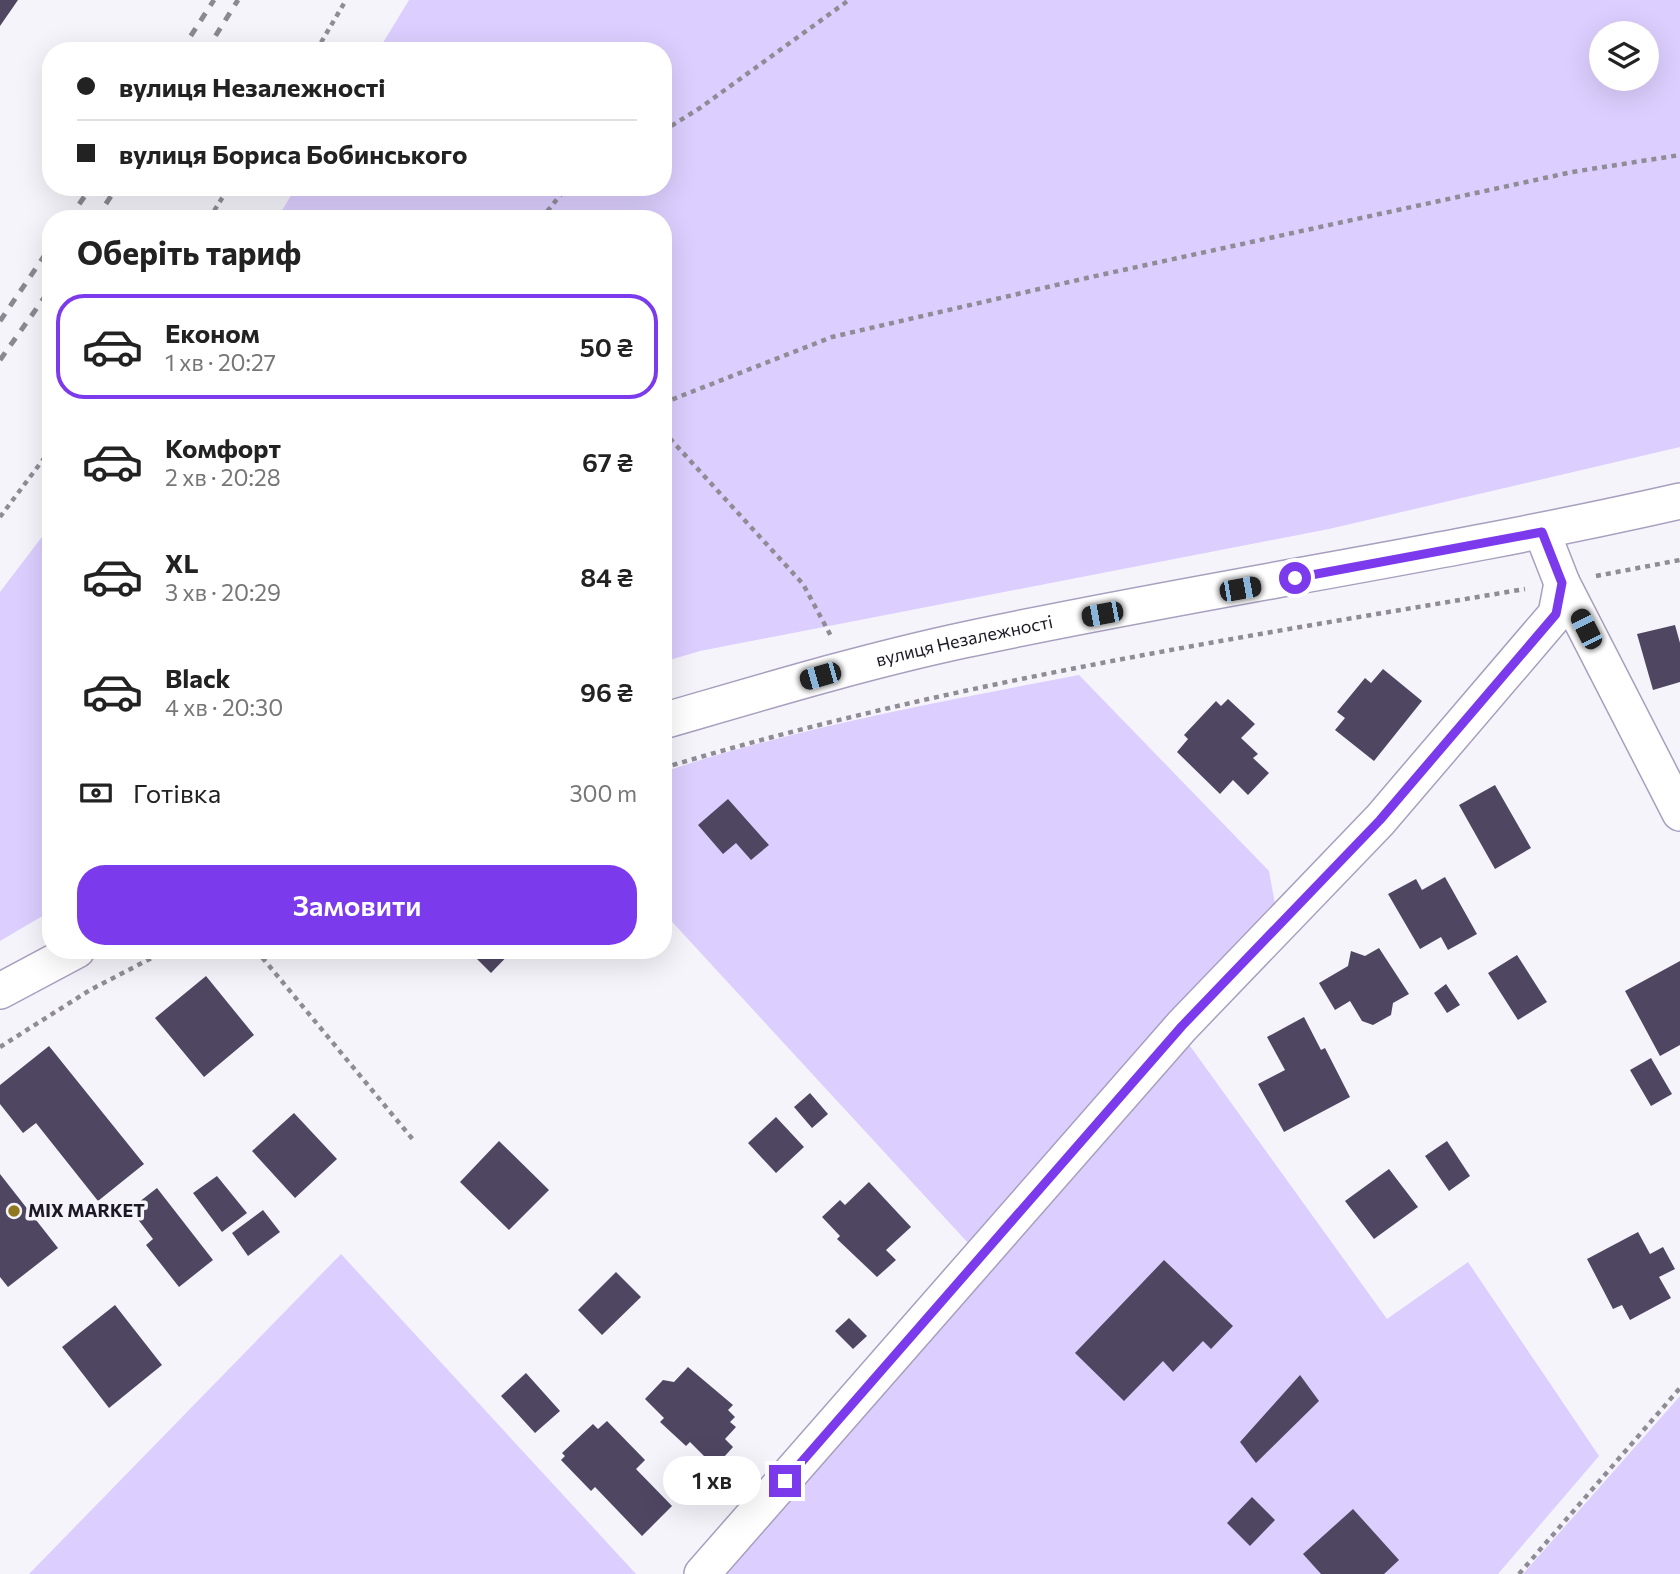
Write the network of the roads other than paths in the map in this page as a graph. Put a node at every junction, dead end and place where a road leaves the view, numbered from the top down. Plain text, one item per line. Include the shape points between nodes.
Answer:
1 (1680, 501) edge
2 (1542, 532) junction
3 (1562, 583) junction
4 (672, 718) edge
5 (1680, 813) edge
6 (60, 959) edge
7 (0, 991) edge
8 (702, 1574) edge

1 - 2 street, вулиця Незалежності
2 - 3 street
2 - 4 street, вулиця Незалежності via 965,640 846,668
3 - 5 street
3 - 8 street via 1556,614 1380,820 1182,1026
6 - 7 street

